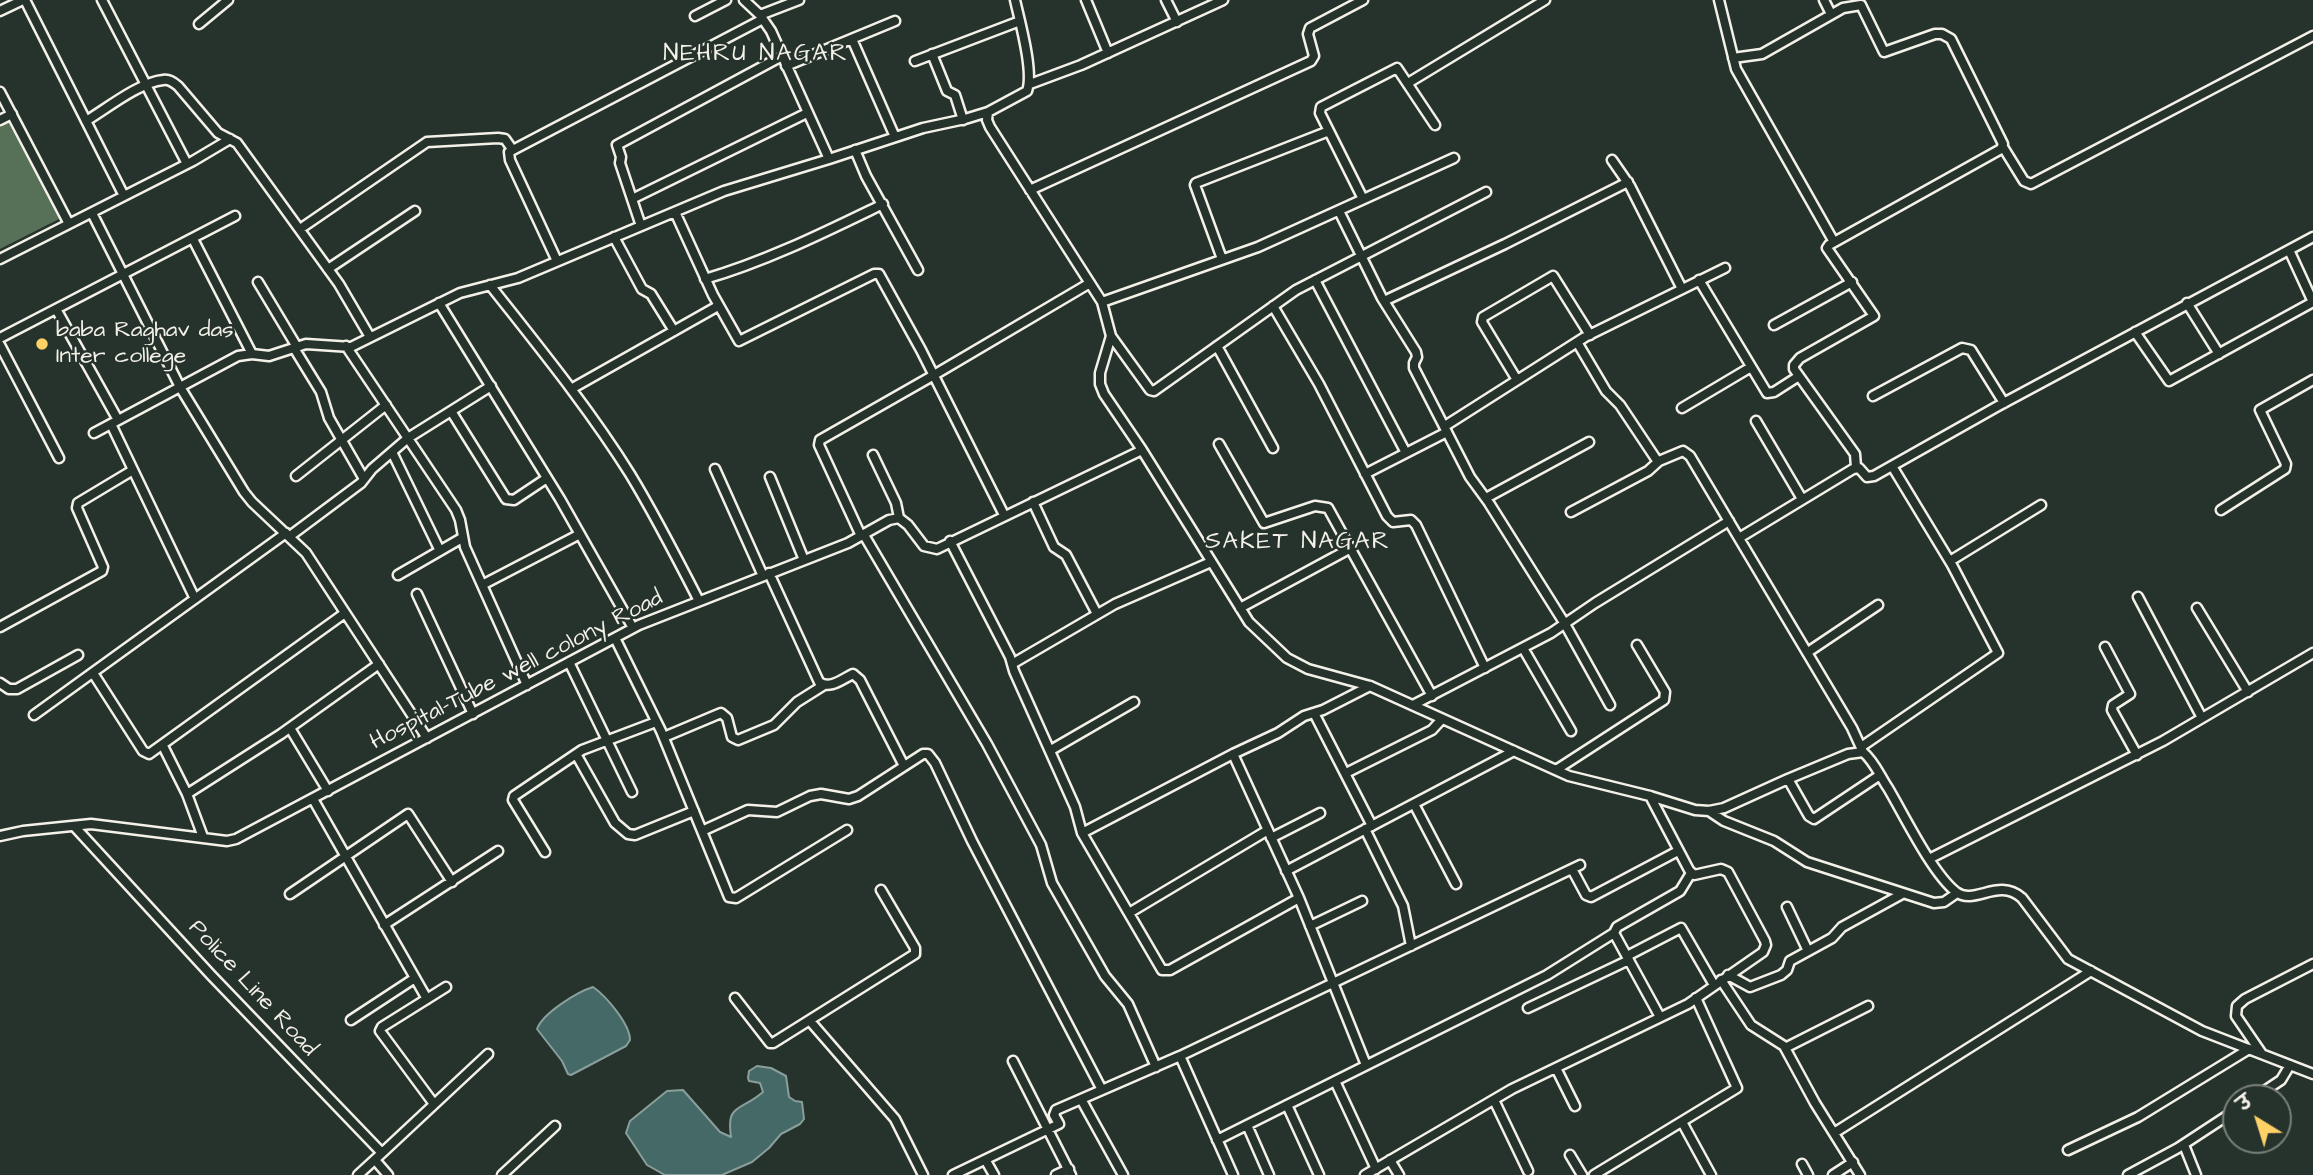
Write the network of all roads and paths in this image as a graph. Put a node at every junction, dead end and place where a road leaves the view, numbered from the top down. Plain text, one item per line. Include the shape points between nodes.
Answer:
1 (24, 0) edge
2 (102, 0) edge
3 (726, 0) edge
4 (744, 0) edge
5 (799, 0) edge
6 (1015, 0) edge
7 (1086, 0) edge
8 (1166, 0) edge
9 (1223, 0) edge
10 (1363, 0) edge
11 (1545, 0) edge
12 (1718, 0) edge
13 (1824, 0) edge
14 (225, 1) edge
15 (0, 11) edge
16 (1831, 14) junction
17 (695, 16) dead end
18 (762, 17) junction
19 (895, 21) dead end
20 (1020, 21) junction
21 (1177, 22) junction
22 (199, 24) dead end
23 (2313, 36) edge
24 (852, 39) junction
25 (1108, 53) junction
26 (932, 54) junction
27 (782, 56) junction
28 (1733, 58) junction
29 (915, 61) dead end
30 (786, 66) junction
31 (1408, 83) junction
32 (1030, 84) junction
33 (146, 85) junction
34 (0, 92) edge
35 (988, 112) junction
36 (807, 113) junction
37 (12, 114) junction
38 (0, 120) edge
39 (963, 120) junction
40 (86, 121) junction
41 (1435, 125) dead end
42 (1328, 131) junction
43 (895, 137) junction
44 (230, 139) junction
45 (2003, 146) junction
46 (512, 149) junction
47 (855, 150) junction
48 (1454, 158) dead end
49 (829, 159) junction
50 (1612, 160) dead end
51 (187, 164) junction
52 (1628, 182) junction
53 (1030, 190) junction
54 (1486, 192) dead end
55 (124, 196) junction
56 (632, 199) junction
57 (1363, 199) junction
58 (883, 204) junction
59 (415, 211) dead end
60 (1339, 211) junction
61 (674, 212) junction
62 (92, 213) junction
63 (235, 216) dead end
64 (69, 224) junction
65 (641, 226) junction
66 (300, 229) junction
67 (614, 237) junction
68 (2313, 237) edge
69 (193, 239) junction
70 (1834, 242) junction
71 (2288, 250) junction
72 (1361, 255) junction
73 (0, 259) edge
74 (1222, 259) junction
75 (557, 261) junction
76 (1725, 268) dead end
77 (328, 269) junction
78 (918, 270) dead end
79 (124, 275) junction
80 (705, 279) junction
81 (1315, 280) junction
82 (1699, 281) junction
83 (258, 282) dead end
84 (1852, 282) junction
85 (1090, 283) junction
86 (490, 285) junction
87 (1682, 289) junction
88 (1384, 301) junction
89 (1102, 302) junction
90 (2313, 302) edge
91 (439, 303) junction
92 (2188, 303) junction
93 (718, 306) junction
94 (1273, 306) junction
95 (56, 309) junction
96 (1774, 325) dead end
97 (674, 331) junction
98 (2135, 332) junction
99 (1111, 335) junction
100 (1590, 335) junction
101 (0, 338) edge
102 (370, 338) junction
103 (1577, 342) junction
104 (0, 345) edge
105 (346, 346) junction
106 (1217, 346) junction
107 (295, 348) junction
108 (252, 354) junction
109 (2218, 354) junction
110 (1751, 367) junction
111 (934, 376) junction
112 (1799, 376) junction
113 (1517, 380) junction
114 (2313, 380) edge
115 (491, 386) junction
116 (180, 387) junction
117 (572, 389) junction
118 (1872, 396) dead end
119 (2004, 403) junction
120 (386, 405) junction
121 (1682, 408) dead end
122 (451, 411) junction
123 (1756, 421) dead end
124 (114, 422) junction
125 (1446, 429) junction
126 (94, 433) dead end
127 (408, 438) junction
128 (342, 440) junction
129 (1590, 442) dead end
130 (1219, 444) dead end
131 (1273, 448) dead end
132 (1142, 450) junction
133 (392, 452) junction
134 (1406, 453) junction
135 (873, 455) dead end
136 (59, 458) dead end
137 (1659, 461) junction
138 (1892, 466) junction
139 (1856, 467) junction
140 (715, 469) dead end
141 (133, 470) junction
142 (1365, 474) junction
143 (296, 476) dead end
144 (770, 477) dead end
145 (547, 478) junction
146 (364, 479) junction
147 (1486, 498) junction
148 (1802, 499) junction
149 (1033, 502) junction
150 (2041, 505) dead end
151 (2221, 510) dead end
152 (1571, 512) dead end
153 (1004, 515) junction
154 (899, 518) junction
155 (1729, 521) junction
156 (580, 534) junction
157 (288, 535) junction
158 (863, 536) junction
159 (462, 538) junction
160 (1739, 538) junction
161 (950, 541) junction
162 (1351, 548) junction
163 (440, 551) junction
164 (804, 560) junction
165 (1950, 561) junction
166 (1211, 562) junction
167 (398, 575) dead end
168 (766, 575) junction
169 (482, 585) junction
170 (417, 594) dead end
171 (2138, 597) dead end
172 (195, 599) junction
173 (699, 601) junction
174 (1878, 606) dead end
175 (1240, 608) junction
176 (2197, 608) dead end
177 (345, 613) junction
178 (1097, 614) junction
179 (1565, 624) junction
180 (0, 627) edge
181 (633, 628) junction
182 (614, 638) junction
183 (1637, 645) dead end
184 (2105, 647) dead end
185 (1523, 648) junction
186 (1808, 652) junction
187 (2313, 653) edge
188 (79, 655) dead end
189 (569, 662) junction
190 (379, 664) junction
191 (1012, 664) junction
192 (1485, 668) junction
193 (93, 673) junction
194 (0, 683) edge
195 (527, 685) junction
196 (824, 685) junction
197 (1370, 686) junction
198 (2248, 692) junction
199 (1432, 696) junction
200 (1134, 702) dead end
201 (1413, 705) junction
202 (1610, 705) dead end
203 (1314, 713) junction
204 (473, 714) junction
205 (34, 715) dead end
206 (2202, 718) junction
207 (1442, 719) junction
208 (656, 722) junction
209 (290, 727) junction
210 (1571, 731) dead end
211 (664, 737) junction
212 (428, 738) junction
213 (607, 740) junction
214 (163, 746) junction
215 (1051, 750) junction
216 (1862, 750) junction
217 (1514, 751) junction
218 (576, 754) junction
219 (1233, 754) junction
220 (2137, 755) junction
221 (904, 766) junction
222 (1556, 770) junction
223 (1346, 774) junction
224 (1880, 775) junction
225 (1788, 779) junction
226 (328, 791) junction
227 (632, 792) dead end
228 (187, 794) junction
229 (1650, 796) junction
230 (313, 799) junction
231 (1414, 804) junction
232 (694, 811) junction
233 (1709, 811) junction
234 (1320, 813) dead end
235 (74, 826) junction
236 (1369, 827) junction
237 (847, 830) dead end
238 (702, 831) junction
239 (1082, 833) junction
240 (1269, 834) junction
241 (0, 836) edge
242 (203, 837) junction
243 (1678, 851) junction
244 (498, 852) dead end
245 (545, 852) dead end
246 (345, 856) junction
247 (1929, 859) junction
248 (1286, 871) junction
249 (1691, 873) junction
250 (453, 881) junction
251 (1456, 884) dead end
252 (881, 890) dead end
253 (1957, 893) junction
254 (290, 894) dead end
255 (1902, 894) junction
256 (1299, 898) junction
257 (1362, 901) dead end
258 (1787, 907) dead end
259 (1129, 912) junction
260 (384, 925) junction
261 (1310, 926) junction
262 (1614, 933) junction
263 (1411, 946) junction
264 (1808, 951) junction
265 (1628, 958) junction
266 (2313, 964) edge
267 (2091, 971) junction
268 (415, 978) junction
269 (1721, 980) junction
270 (1332, 984) junction
271 (446, 987) dead end
272 (735, 998) dead end
273 (1696, 998) junction
274 (427, 999) junction
275 (1868, 1006) dead end
276 (1528, 1008) dead end
277 (1660, 1017) junction
278 (351, 1020) dead end
279 (810, 1021) junction
280 (1785, 1048) junction
281 (2249, 1049) junction
282 (488, 1054) dead end
283 (2262, 1054) junction
284 (1180, 1056) junction
285 (1013, 1061) dead end
286 (1366, 1065) junction
287 (2290, 1065) junction
288 (1156, 1067) junction
289 (1556, 1068) junction
290 (2313, 1074) edge
291 (1335, 1081) junction
292 (2275, 1084) edge
293 (1102, 1090) junction
294 (1081, 1099) junction
295 (1494, 1100) junction
296 (434, 1104) junction
297 (1287, 1105) junction
298 (1575, 1106) dead end
299 (2222, 1119) edge
300 (1682, 1122) junction
301 (555, 1125) dead end
302 (1247, 1125) junction
303 (1049, 1129) junction
304 (1834, 1133) junction
305 (1217, 1140) junction
306 (2183, 1145) junction
307 (2068, 1150) dead end
308 (382, 1153) junction
309 (1570, 1155) dead end
310 (374, 1160) junction
311 (1390, 1160) junction
312 (986, 1161) junction
313 (1853, 1162) junction
314 (1802, 1164) dead end
315 (1376, 1169) junction
316 (1528, 1171) dead end
317 (1070, 1172) edge
318 (358, 1175) edge
319 (388, 1175) edge
320 (502, 1175) edge
321 (923, 1175) edge
322 (953, 1175) edge
323 (994, 1175) edge
324 (1056, 1175) edge
325 (1123, 1175) edge
326 (1233, 1175) edge
327 (1269, 1175) edge
328 (1319, 1175) edge
329 (1365, 1175) edge
330 (1399, 1175) edge
331 (1582, 1175) edge
332 (1594, 1175) edge
333 (1711, 1175) edge
334 (1808, 1175) edge
335 (1833, 1175) edge
336 (1860, 1175) edge
337 (2128, 1175) edge
338 (2196, 1175) edge

1 - 15 street
1 - 40 street
2 - 33 street
3 - 17 street
4 - 18 street
5 - 18 street
6 - 20 street
7 - 25 street
8 - 21 street
9 - 21 street
10 - 53 street via 1310,27 1311,61
11 - 31 street
12 - 28 street
13 - 16 street
14 - 22 street
16 - 28 street via 1762,54
16 - 45 street via 1861,5 1884,52 1936,34 1951,39
18 - 27 street
18 - 46 street
19 - 24 street
20 - 26 street
20 - 32 street
21 - 25 street
23 - 45 street via 2031,184
24 - 30 street
24 - 43 street
25 - 32 street
26 - 29 street
26 - 39 street
27 - 30 street
27 - 56 street via 617,145
28 - 70 street
30 - 36 street
31 - 41 street
31 - 42 street via 1394,68 1321,107
32 - 35 street via 1027,91
33 - 40 street
33 - 44 street via 170,80 218,133
33 - 51 street
34 - 37 street
35 - 39 street
35 - 53 street via 990,127
36 - 49 street
36 - 56 street
37 - 38 street
37 - 64 street
39 - 43 street
40 - 55 street
42 - 57 street
42 - 74 street via 1196,183
43 - 47 street
44 - 51 street
44 - 66 street
45 - 70 street
46 - 66 street via 505,139 498,138 427,142
46 - 75 street via 510,160
47 - 49 street
47 - 58 street
48 - 57 street
49 - 61 street via 724,191
50 - 52 street
51 - 55 street
52 - 87 street
52 - 88 street
53 - 85 street
54 - 72 street
55 - 62 street
56 - 65 street
57 - 60 street
58 - 78 street
58 - 80 street via 792,247
59 - 77 street
60 - 72 street
60 - 74 street
61 - 65 street
61 - 80 street
62 - 64 street
62 - 79 street
63 - 69 street
64 - 73 street
65 - 67 street
66 - 77 street
67 - 75 street
67 - 97 street via 642,289 652,293
68 - 71 street
69 - 79 street
69 - 108 street
70 - 84 street via 1828,250
71 - 90 street
71 - 92 street
72 - 81 street
72 - 88 street
74 - 89 street
75 - 86 street
76 - 82 street
77 - 102 street
79 - 95 street
79 - 116 street
80 - 93 street
81 - 94 street
81 - 134 street
82 - 87 street
82 - 110 street
83 - 107 street
84 - 96 street
84 - 112 street via 1874,316 1800,358 1794,365
85 - 89 street
85 - 111 street
86 - 91 street
86 - 117 street
87 - 100 street
88 - 125 street via 1416,352 1414,369
89 - 99 street
90 - 109 street
91 - 102 street
91 - 115 street
92 - 98 street
92 - 109 street
93 - 97 street
93 - 111 street via 741,341 876,273
94 - 106 street
94 - 142 street
95 - 101 street
95 - 124 street
97 - 117 street
98 - 109 street via 2169,381
98 - 119 street
99 - 106 street via 1152,391
99 - 132 street via 1100,384
100 - 103 street
100 - 113 street via 1553,276 1483,317
102 - 105 street
103 - 113 street
103 - 137 street via 1606,391
104 - 136 street
105 - 107 street via 306,344
105 - 120 street
106 - 131 street
107 - 108 street via 269,356
107 - 128 street
108 - 116 street via 238,356
110 - 112 street via 1767,393
110 - 121 street
111 - 153 street
111 - 158 street via 820,440
112 - 139 street via 1855,454
113 - 125 street
114 - 151 street via 2260,410 2285,469
115 - 122 street
115 - 145 street
116 - 124 street
116 - 157 street via 244,492
117 - 173 street via 631,475
118 - 119 street via 1967,348
119 - 138 street
120 - 127 street
120 - 128 street
122 - 127 street
122 - 145 street via 506,499 514,500
123 - 148 street
124 - 126 street
124 - 141 street
125 - 134 street
125 - 147 street
127 - 133 street
127 - 159 street via 456,510
128 - 143 street
128 - 146 street
129 - 147 street
130 - 162 street via 1264,523 1325,506
132 - 149 street
132 - 166 street
133 - 146 street
133 - 163 street
134 - 142 street
135 - 154 street
137 - 152 street
137 - 155 street via 1686,452
138 - 139 street via 1870,477
138 - 165 street
139 - 148 street
140 - 168 street
141 - 172 street
141 - 180 street via 78,503 102,571
142 - 192 street via 1390,520 1411,520 1416,526
144 - 164 street
145 - 156 street
146 - 157 street
147 - 179 street
148 - 160 street
149 - 153 street
149 - 178 street via 1054,547 1066,555
150 - 165 street
153 - 161 street
154 - 158 street, Hospital-Tube well colony Road
154 - 161 street via 929,549
155 - 160 street
155 - 179 street
156 - 169 street
156 - 181 street
157 - 172 street
157 - 177 street via 306,553
158 - 164 street, Hospital-Tube well colony Road
158 - 288 street via 986,744 1041,845 1052,883 1105,976 1128,1004
159 - 163 street
159 - 169 street
160 - 186 street
161 - 191 street
162 - 175 street
162 - 199 street
163 - 167 street
164 - 168 street, Hospital-Tube well colony Road
165 - 216 street via 1998,653
166 - 175 street
166 - 178 street
168 - 173 street, Hospital-Tube well colony Road
168 - 196 street
169 - 195 street
170 - 204 street
171 - 206 street
172 - 193 street
173 - 181 street, Hospital-Tube well colony Road
174 - 186 street
175 - 197 street via 1287,659
176 - 198 street
177 - 190 street
177 - 214 street
178 - 191 street
179 - 185 street
179 - 202 street
181 - 182 street, Hospital-Tube well colony Road
182 - 189 street, Hospital-Tube well colony Road
182 - 208 street
183 - 222 street via 1665,692 1664,700
184 - 220 street via 2130,694 2112,710
185 - 192 street
185 - 210 street
186 - 216 street
187 - 198 street
188 - 194 street via 17,689 9,690
189 - 195 street, Hospital-Tube well colony Road
189 - 213 street
190 - 209 street
190 - 212 street
191 - 215 street
192 - 199 street
193 - 205 street
193 - 214 street via 144,751 149,754
195 - 204 street, Hospital-Tube well colony Road
196 - 211 street via 797,702 774,725 738,740 721,713
196 - 221 street via 853,674 860,680
197 - 201 street
197 - 203 street
198 - 206 street
199 - 201 street
200 - 215 street
201 - 207 street
203 - 219 street
203 - 223 street
204 - 212 street, Hospital-Tube well colony Road
206 - 220 street
207 - 217 street
207 - 223 street via 1432,730
208 - 211 street
208 - 213 street
209 - 226 street
209 - 228 street
211 - 232 street
212 - 226 street, Hospital-Tube well colony Road
213 - 218 street
213 - 227 street
214 - 228 street
215 - 239 street
216 - 224 street
216 - 225 street
217 - 222 street
217 - 231 street
218 - 232 street via 615,824 628,834
218 - 245 street via 514,796
219 - 239 street
219 - 240 street
220 - 247 street
221 - 238 street via 849,799 813,795 777,812 748,810
221 - 293 street via 923,754 936,763
222 - 229 street
223 - 236 street
224 - 225 street via 1814,819
224 - 247 street
225 - 233 street
226 - 230 street, Hospital-Tube well colony Road
228 - 242 street
229 - 233 street
229 - 243 street
230 - 242 street, Hospital-Tube well colony Road via 236,839
230 - 246 street
231 - 236 street
231 - 251 street
232 - 238 street
233 - 255 street via 1807,862
234 - 240 street
235 - 241 street, Hospital-Tube well colony Road
235 - 242 street, Hospital-Tube well colony Road
235 - 308 street, Police Line Road
236 - 248 street
236 - 263 street via 1403,905
237 - 238 street via 732,899
239 - 259 street
240 - 248 street
240 - 259 street
243 - 249 street
243 - 263 street via 1591,897 1576,867
244 - 250 street
246 - 250 street via 408,814
246 - 254 street
246 - 260 street
247 - 253 street
248 - 256 street
249 - 262 street via 1682,890
249 - 269 street via 1728,872 1765,941 1763,952
250 - 260 street
252 - 279 street via 915,954
253 - 255 street via 1939,904
253 - 267 street via 2014,891 2068,959
255 - 264 street
256 - 259 street via 1170,970 1157,964
256 - 261 street
257 - 261 street
258 - 264 street
260 - 268 street
261 - 270 street
262 - 265 street
262 - 286 street via 1548,975
263 - 270 street
264 - 269 street via 1790,961 1781,975 1754,986
265 - 269 street via 1681,928
265 - 276 street
265 - 277 street
266 - 283 street via 2237,1006 2236,1016
267 - 281 street via 2202,1031
267 - 304 street
268 - 274 street
268 - 278 street
269 - 273 street
269 - 280 street via 1751,1025
270 - 284 street
270 - 286 street
271 - 274 street
272 - 279 street via 773,1044
273 - 277 street
273 - 300 street via 1737,1088
274 - 296 street via 380,1031
275 - 280 street
277 - 289 street
279 - 321 street via 895,1119
280 - 304 street
281 - 283 street
281 - 307 street via 2138,1118
282 - 296 street
283 - 287 street
284 - 288 street
284 - 305 street
285 - 303 street
286 - 291 street
287 - 290 street
287 - 292 street
288 - 293 street
289 - 295 street
289 - 298 street
291 - 297 street
291 - 315 street
293 - 294 street
294 - 303 street via 1056,1110 1059,1124
294 - 325 street
295 - 311 street
295 - 316 street
296 - 308 street
297 - 302 street
297 - 328 street
299 - 306 street
300 - 332 street
300 - 333 street
301 - 320 street
302 - 305 street
302 - 327 street
303 - 312 street
303 - 317 street
304 - 313 street
305 - 326 street
306 - 337 street
306 - 338 street
308 - 310 street
309 - 331 street
310 - 318 street
310 - 319 street
311 - 315 street
311 - 330 street
312 - 322 street
312 - 323 street
313 - 335 street
313 - 336 street
314 - 334 street
315 - 329 street
317 - 324 street

